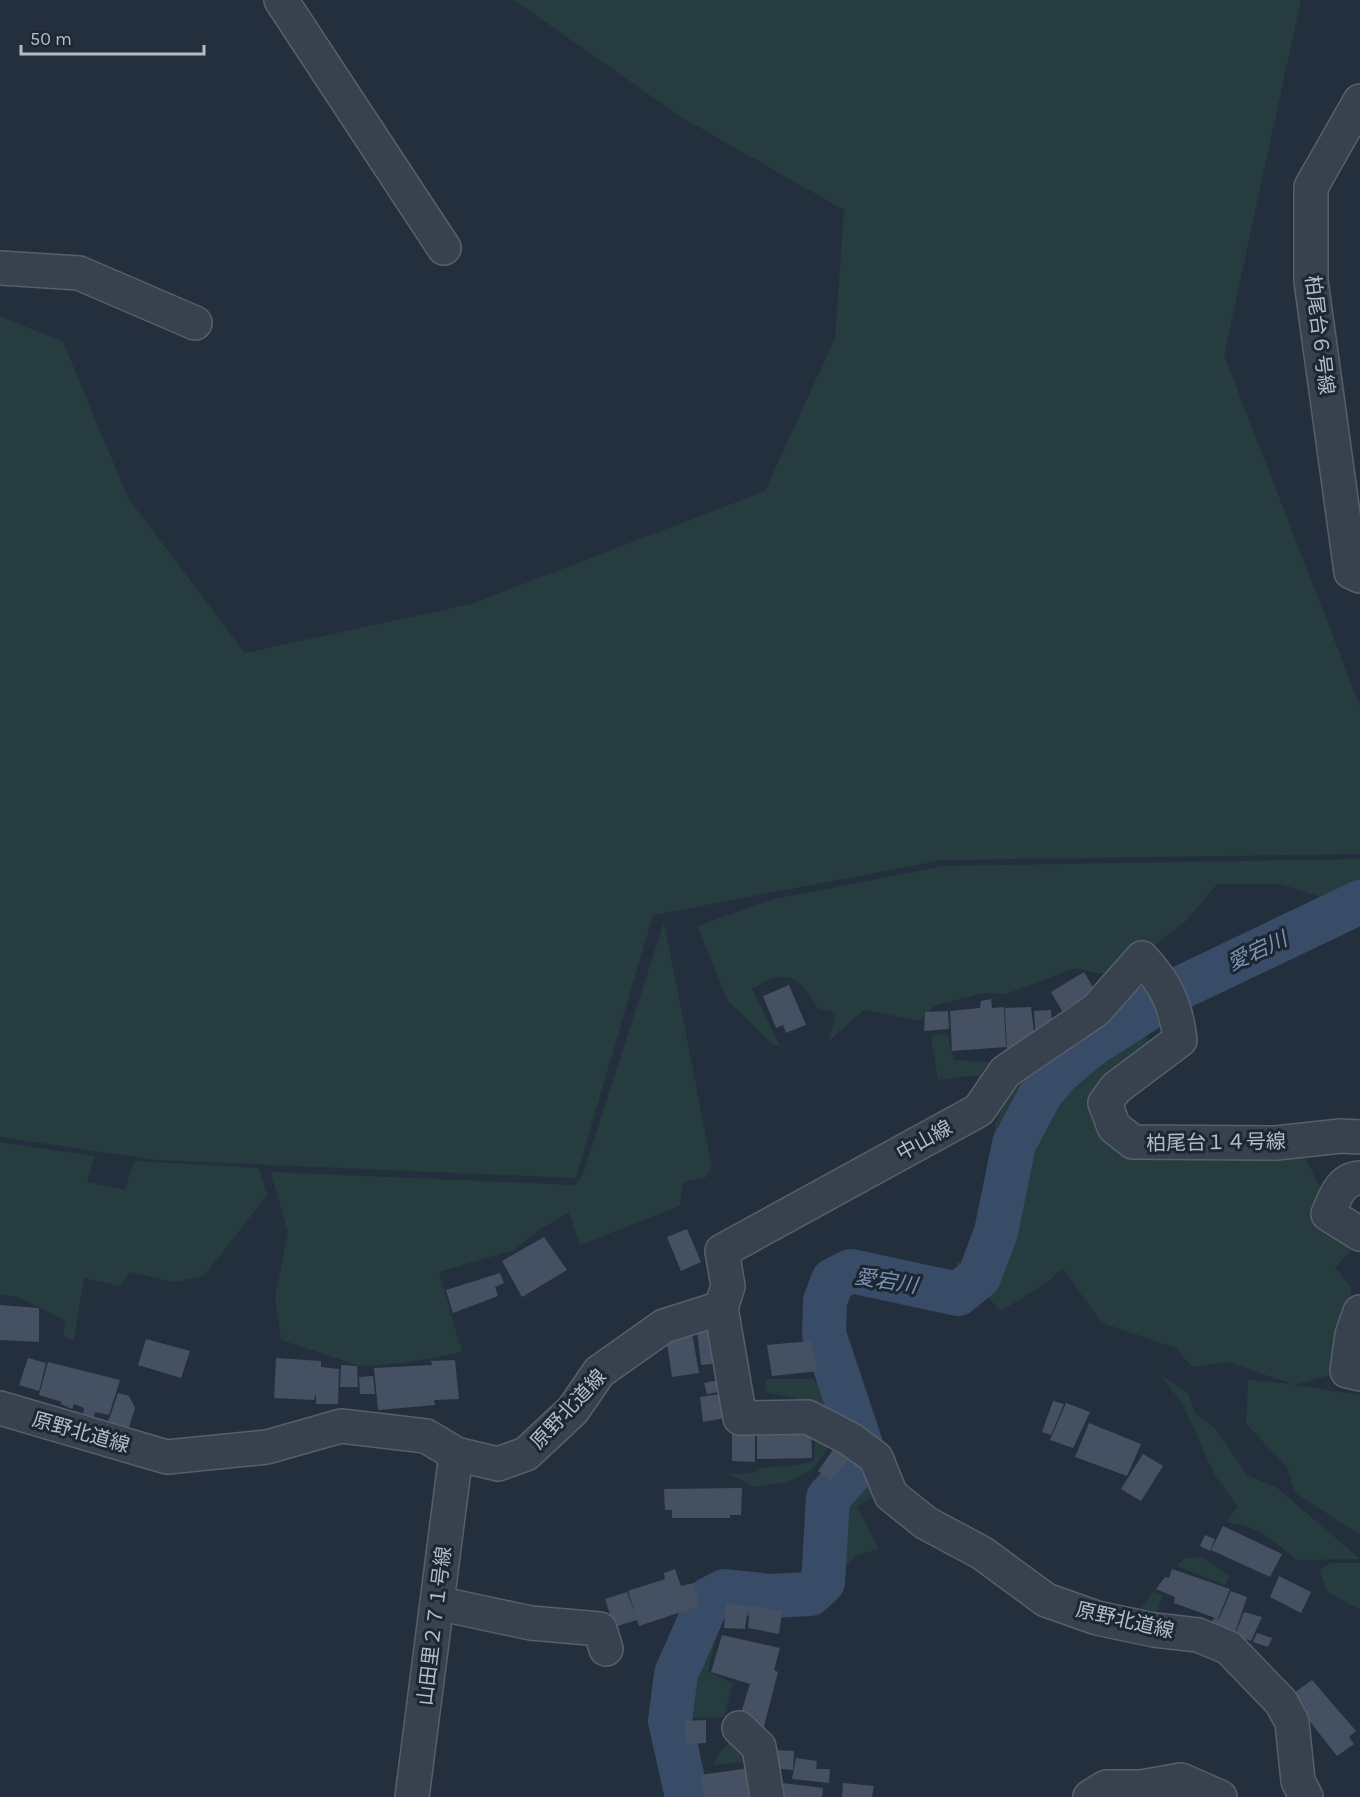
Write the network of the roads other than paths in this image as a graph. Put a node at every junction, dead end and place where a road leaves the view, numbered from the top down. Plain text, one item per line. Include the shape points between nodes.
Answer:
1 (281, 0) edge
2 (1360, 101) edge
3 (444, 248) dead end
4 (0, 268) edge
5 (195, 323) dead end
6 (1360, 576) edge
7 (1150, 967) joint
8 (1360, 1137) edge
9 (1360, 1178) edge
10 (1360, 1234) edge
11 (721, 1308) junction
12 (1360, 1312) edge
13 (1360, 1374) edge
14 (0, 1408) edge
15 (456, 1454) junction
16 (437, 1603) junction
17 (606, 1649) dead end
18 (739, 1728) dead end
19 (412, 1797) edge
20 (767, 1797) edge
21 (1090, 1797) edge
22 (1220, 1797) edge
23 (1306, 1797) edge

1 - 3 street
2 - 6 street, 柏尾台６号線 via 1311,187 1311,281 1351,572
4 - 5 street via 79,273
7 - 8 street, 柏尾台１４号線 via 1177,1012 1180,1040 1116,1088 1105,1103 1114,1127 1133,1142 1276,1143
7 - 11 street, 中山線 via 1096,1010 1005,1072 979,1110 722,1251 728,1286
9 - 10 street via 1351,1178 1337,1190 1328,1214
11 - 15 street, 原野北道線 via 664,1326 599,1372 573,1410 526,1454 498,1464
11 - 23 street, 原野北道線 via 740,1418 808,1418 850,1439 876,1458 891,1495 926,1523 982,1553 1046,1600 1097,1618 1198,1635 1229,1648 1281,1702 1292,1722 1298,1781
12 - 13 street via 1347,1371
14 - 15 street, 原野北道線 via 167,1457 267,1447 341,1426 426,1436
15 - 16 street, 山田里２７１号線
16 - 17 street via 531,1623 600,1629
16 - 19 street, 山田里２７１号線
18 - 20 street via 759,1747
21 - 22 street via 1107,1787 1140,1787 1181,1780

